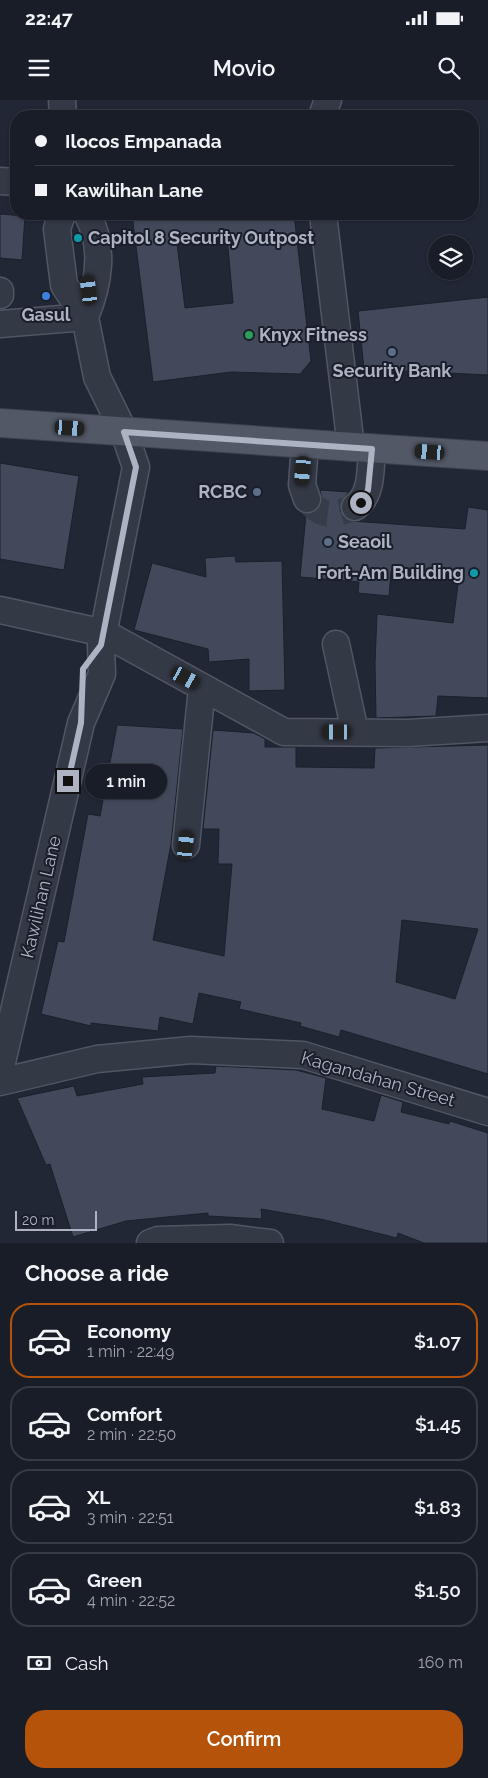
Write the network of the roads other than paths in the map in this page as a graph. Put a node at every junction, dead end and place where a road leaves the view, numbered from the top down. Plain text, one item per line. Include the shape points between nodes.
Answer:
1 (60, 220) edge
2 (91, 220) edge
3 (324, 220) edge
4 (0, 291) edge
5 (0, 295) edge
6 (88, 311) junction
7 (0, 324) edge
8 (0, 423) edge
9 (124, 432) junction
10 (305, 444) junction
11 (362, 448) junction
12 (488, 456) edge
13 (307, 499) tunnel mouth
14 (355, 507) tunnel mouth
15 (0, 610) edge
16 (102, 639) junction
17 (336, 644) dead end
18 (202, 688) junction
19 (488, 728) edge
20 (355, 732) junction
21 (186, 845) dead end
22 (0, 1071) edge
23 (0, 1082) edge
24 (488, 1112) edge
25 (150, 1243) edge
26 (270, 1243) edge

1 - 6 street via 57,229 64,285
2 - 6 street via 99,267
3 - 11 street via 341,297
4 - 5 street
6 - 7 street
6 - 9 street, Kawilihan Lane via 97,377
8 - 9 main road
9 - 10 main road
9 - 16 street, Kawilihan Lane via 136,467
10 - 11 main road
10 - 13 street via 302,485
11 - 12 main road
11 - 14 street via 368,490
15 - 16 street
16 - 18 street
16 - 22 street, Kawilihan Lane via 83,669 81,723
17 - 20 street
18 - 20 street via 284,732
18 - 21 street
19 - 20 street
23 - 24 street, Kagandahan Street via 97,1059 191,1050 303,1055
25 - 26 street via 230,1238

